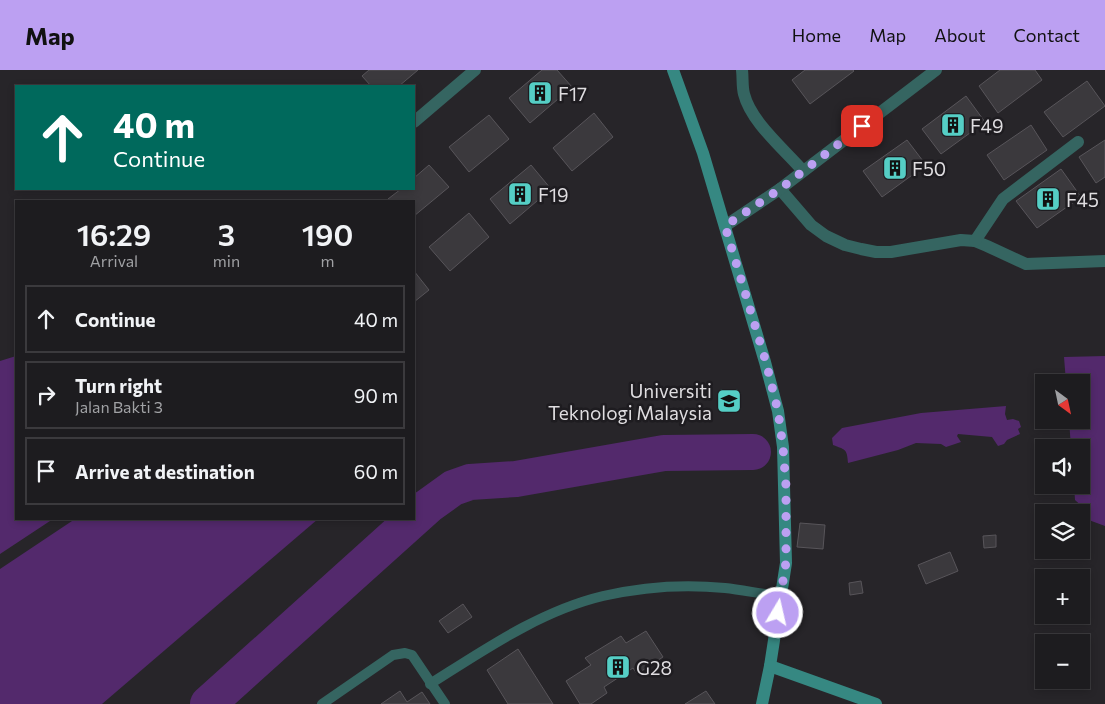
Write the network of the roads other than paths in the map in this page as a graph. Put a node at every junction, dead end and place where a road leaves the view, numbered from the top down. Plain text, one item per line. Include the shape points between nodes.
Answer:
1 (475, 70) edge
2 (673, 70) edge
3 (742, 70) edge
4 (936, 70) edge
5 (415, 121) edge
6 (1078, 142) dead end
7 (804, 171) junction
8 (780, 189) junction
9 (725, 226) junction
10 (975, 241) junction
11 (1105, 261) edge
12 (781, 596) junction
13 (770, 666) junction
14 (430, 684) junction
15 (322, 704) edge
16 (445, 704) edge
17 (762, 704) edge
18 (876, 704) edge

1 - 5 street
2 - 9 street
3 - 7 street via 743,92 756,118
4 - 7 street
6 - 10 street via 1003,199
7 - 8 street
8 - 9 street
8 - 10 street via 811,225 845,245 891,252 961,240
9 - 12 street via 778,411 786,486 786,562
10 - 11 street via 1026,264
12 - 13 street
12 - 14 lane via 724,588 680,587 603,596 529,625
13 - 17 street
13 - 18 street
14 - 15 lane via 412,655 405,652 393,655
14 - 16 lane

